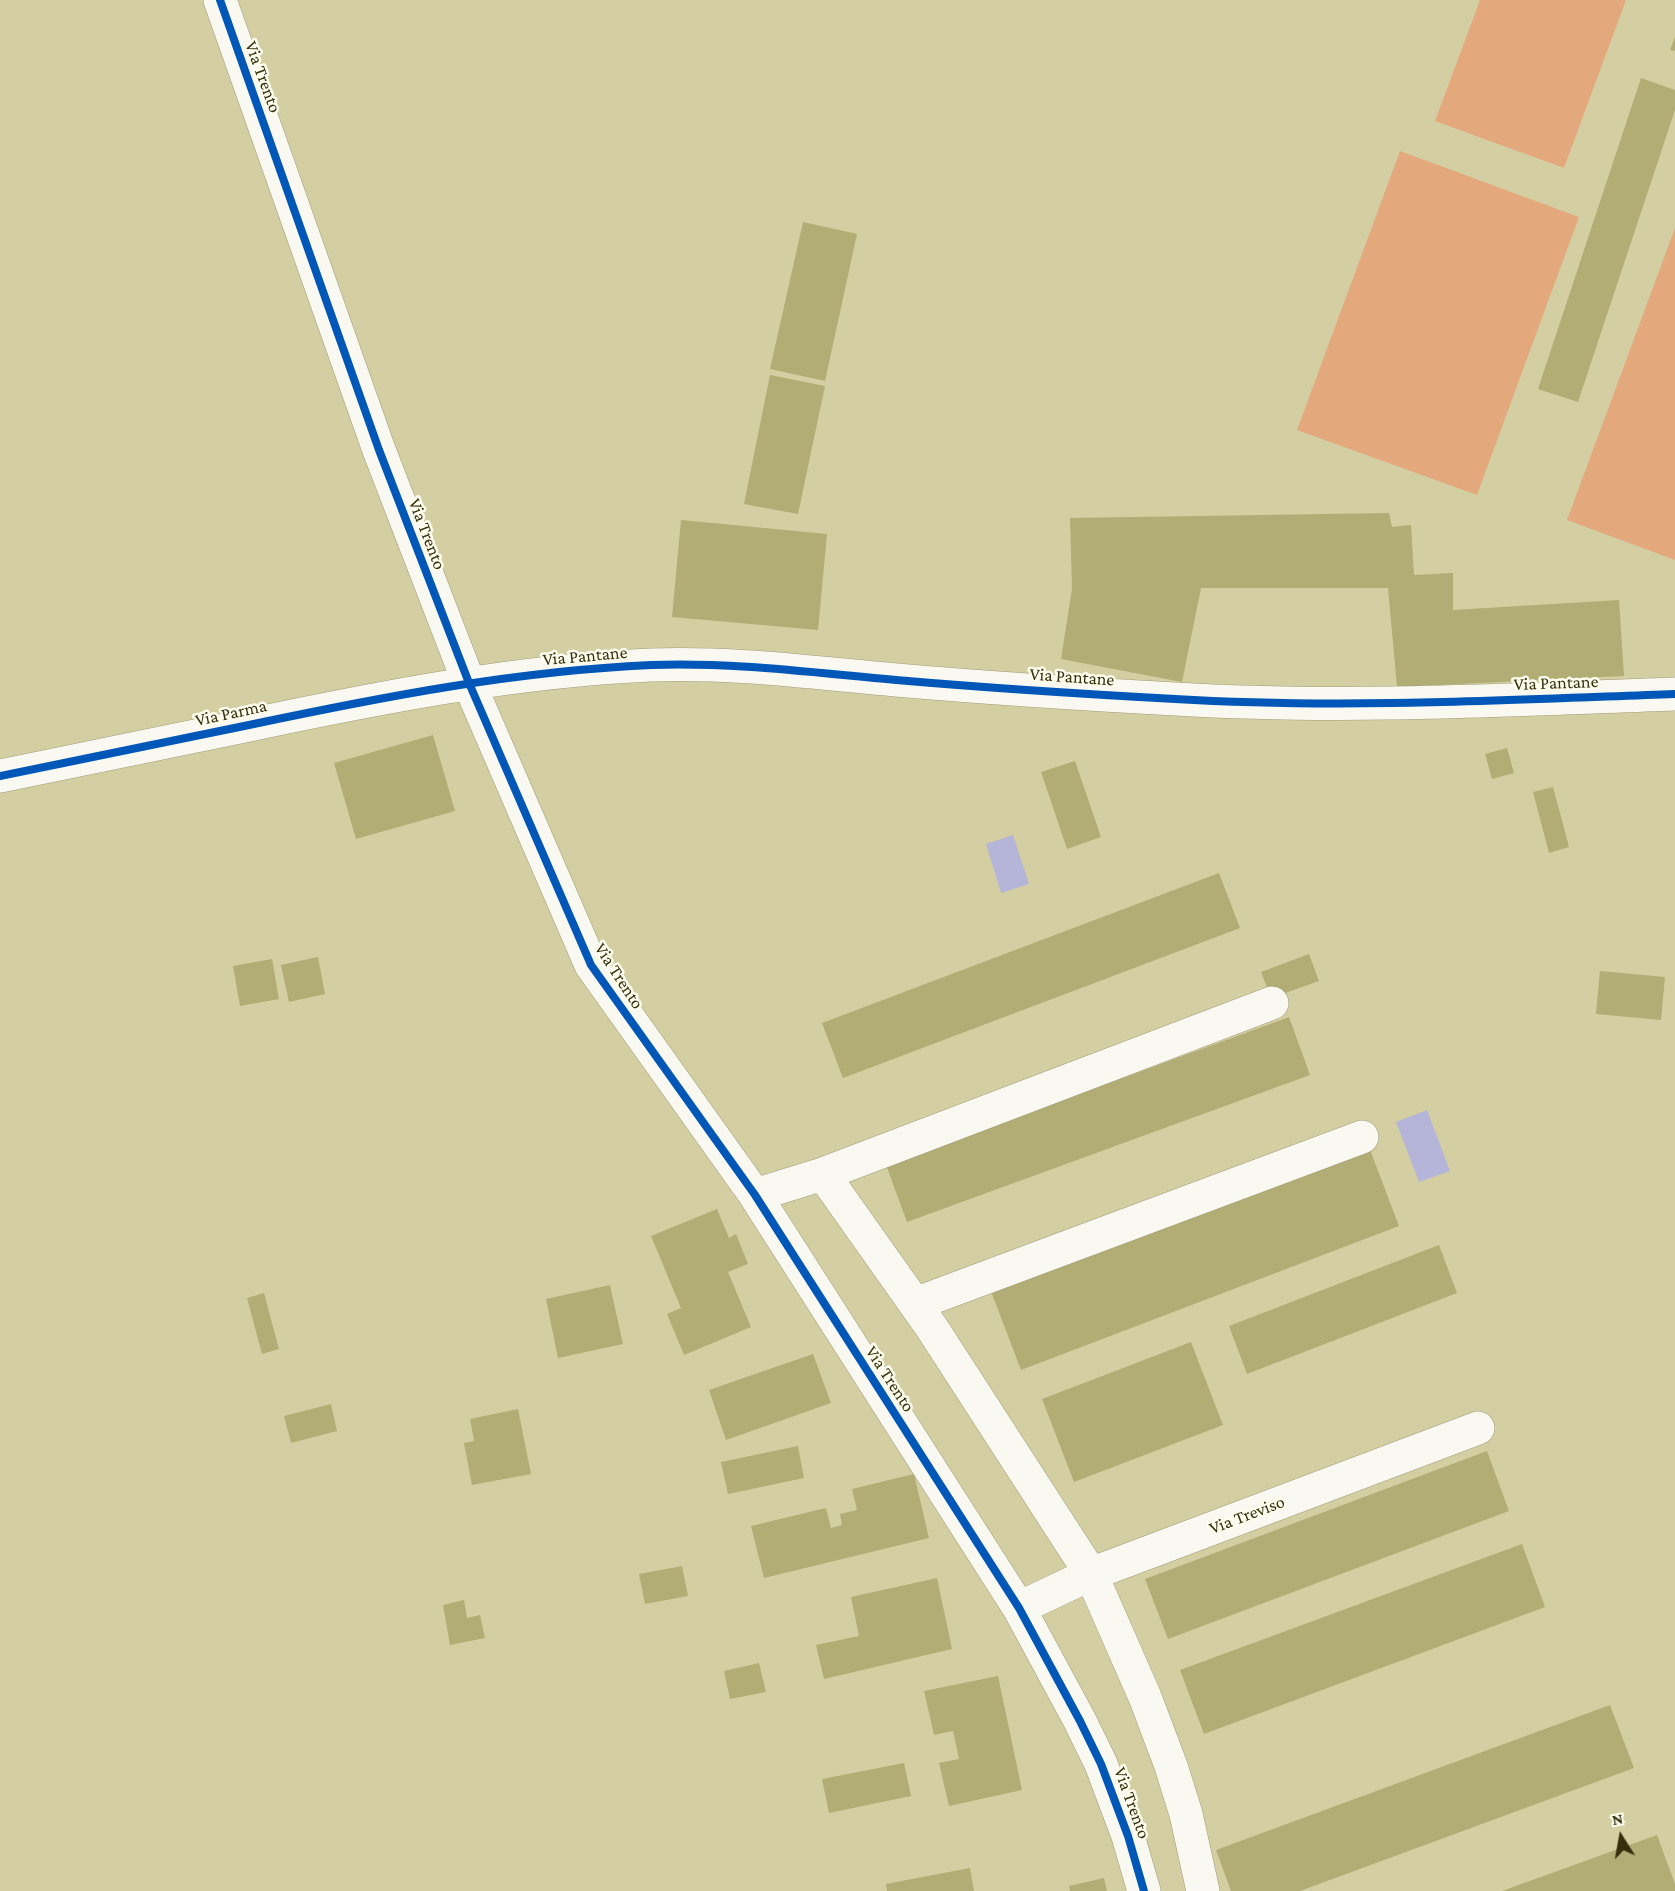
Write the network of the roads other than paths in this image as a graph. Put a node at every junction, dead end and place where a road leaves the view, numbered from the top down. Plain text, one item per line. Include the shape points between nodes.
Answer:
1 (220, 0) edge
2 (469, 684) junction
3 (1675, 694) edge
4 (0, 777) edge
5 (1272, 1003) dead end
6 (1362, 1137) dead end
7 (823, 1174) junction
8 (755, 1195) junction
9 (915, 1304) junction
10 (1478, 1428) dead end
11 (1091, 1574) junction
12 (1018, 1608) junction
13 (1144, 1891) edge
14 (1203, 1891) edge

1 - 2 street, Via Trento via 379,450
2 - 3 street, Via Pantane via 608,668 720,665 969,686 1268,704
2 - 4 street, Via Parma via 357,702
2 - 8 street, Via Trento via 591,965
5 - 7 street
6 - 9 street
7 - 8 street
7 - 9 street
8 - 12 street, Via Trento
9 - 11 street
10 - 11 street, Via Treviso
11 - 12 street, Via Treviso
11 - 14 street via 1172,1766
12 - 13 street, Via Trento via 1101,1764

